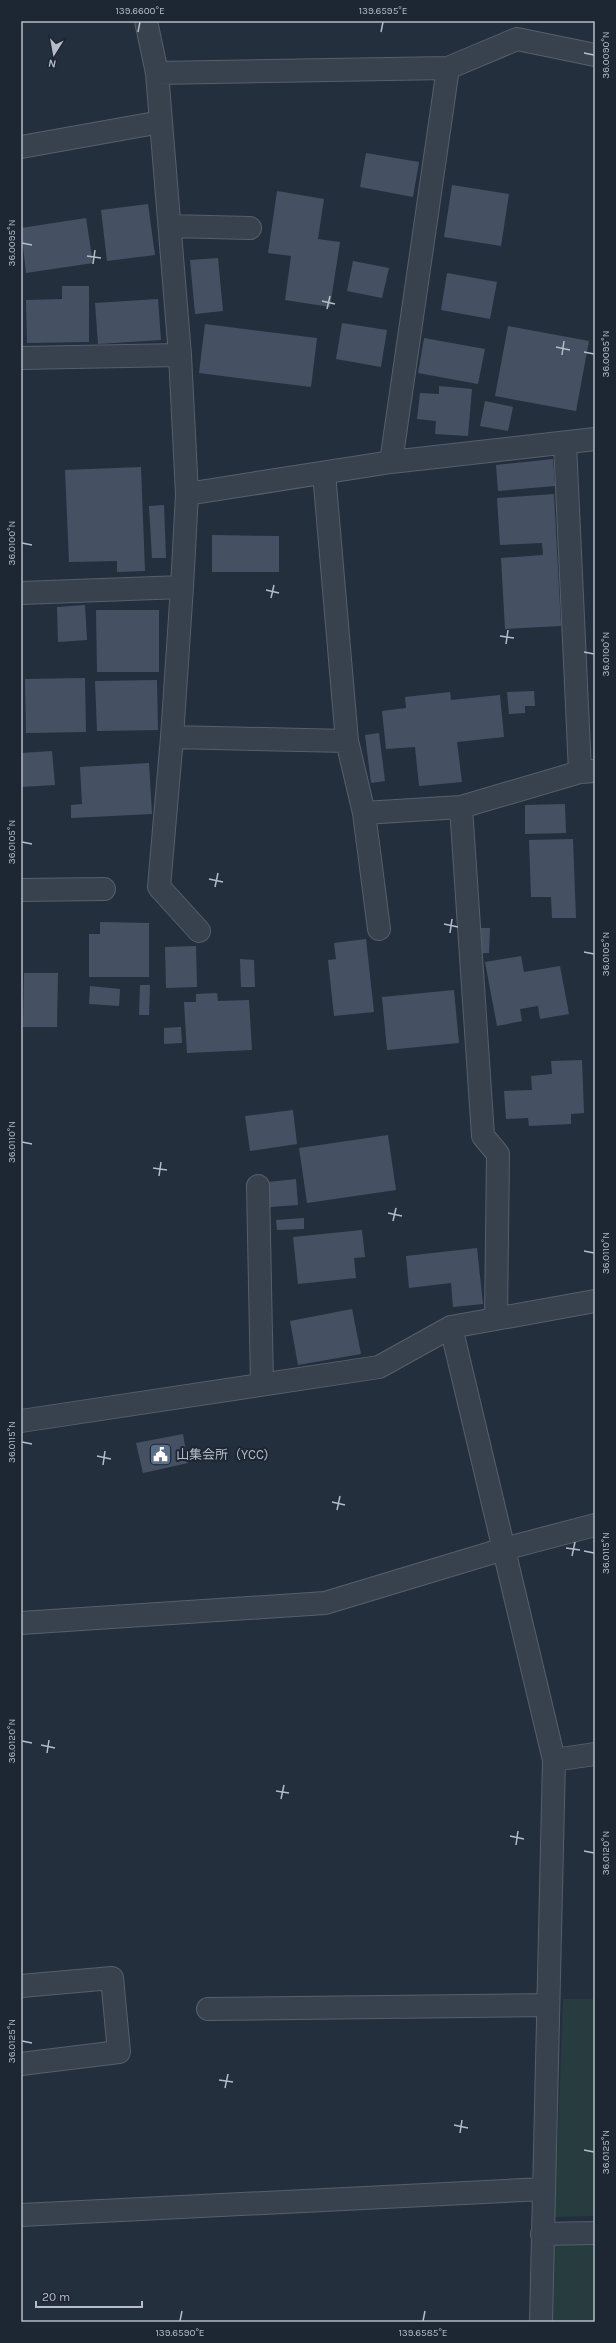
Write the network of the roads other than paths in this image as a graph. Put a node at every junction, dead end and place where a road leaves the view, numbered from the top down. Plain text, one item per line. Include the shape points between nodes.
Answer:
1 (146, 21) edge
2 (595, 55) edge
3 (448, 68) junction
4 (157, 73) junction
5 (161, 122) junction
6 (21, 147) edge
7 (170, 226) junction
8 (250, 228) dead end
9 (180, 355) junction
10 (21, 358) edge
11 (595, 439) edge
12 (565, 443) junction
13 (390, 462) junction
14 (324, 473) junction
15 (187, 494) junction
16 (182, 587) junction
17 (21, 593) edge
18 (172, 737) junction
19 (347, 741) junction
20 (587, 771) edge
21 (461, 807) junction
22 (364, 813) junction
23 (21, 890) edge
24 (104, 890) dead end
25 (379, 928) dead end
26 (199, 931) dead end
27 (258, 1186) dead end
28 (595, 1301) edge
29 (496, 1319) junction
30 (451, 1327) junction
31 (262, 1384) junction
32 (21, 1421) edge
33 (595, 1525) edge
34 (504, 1549) junction
35 (21, 1623) edge
36 (595, 1754) edge
37 (554, 1760) junction
38 (21, 1986) edge
39 (547, 2005) junction
40 (208, 2009) dead end
41 (21, 2064) edge
42 (543, 2189) junction
43 (21, 2215) edge
44 (595, 2233) edge
45 (542, 2234) junction
46 (541, 2322) edge

1 - 4 street
2 - 3 street via 517,39
3 - 4 street
3 - 13 street
4 - 5 street
5 - 6 street
5 - 7 street
7 - 8 street
7 - 9 street
9 - 10 street
9 - 15 street
11 - 12 street
12 - 13 street
12 - 20 street
13 - 14 street
14 - 15 street
14 - 19 street
15 - 16 street
16 - 17 street
16 - 18 street
18 - 19 street
18 - 26 street via 159,887
19 - 22 street
20 - 21 street
21 - 22 street
21 - 29 street via 483,1136 498,1154
22 - 25 street
23 - 24 street
27 - 31 street
28 - 29 street
29 - 30 street
30 - 31 street via 379,1367
30 - 34 street
31 - 32 street
33 - 34 street
34 - 35 street via 325,1603
34 - 37 street
36 - 37 street
37 - 39 street
38 - 41 street via 112,1978 119,2052
39 - 40 street
39 - 42 street
42 - 43 street
42 - 45 street
44 - 45 street
45 - 46 street

